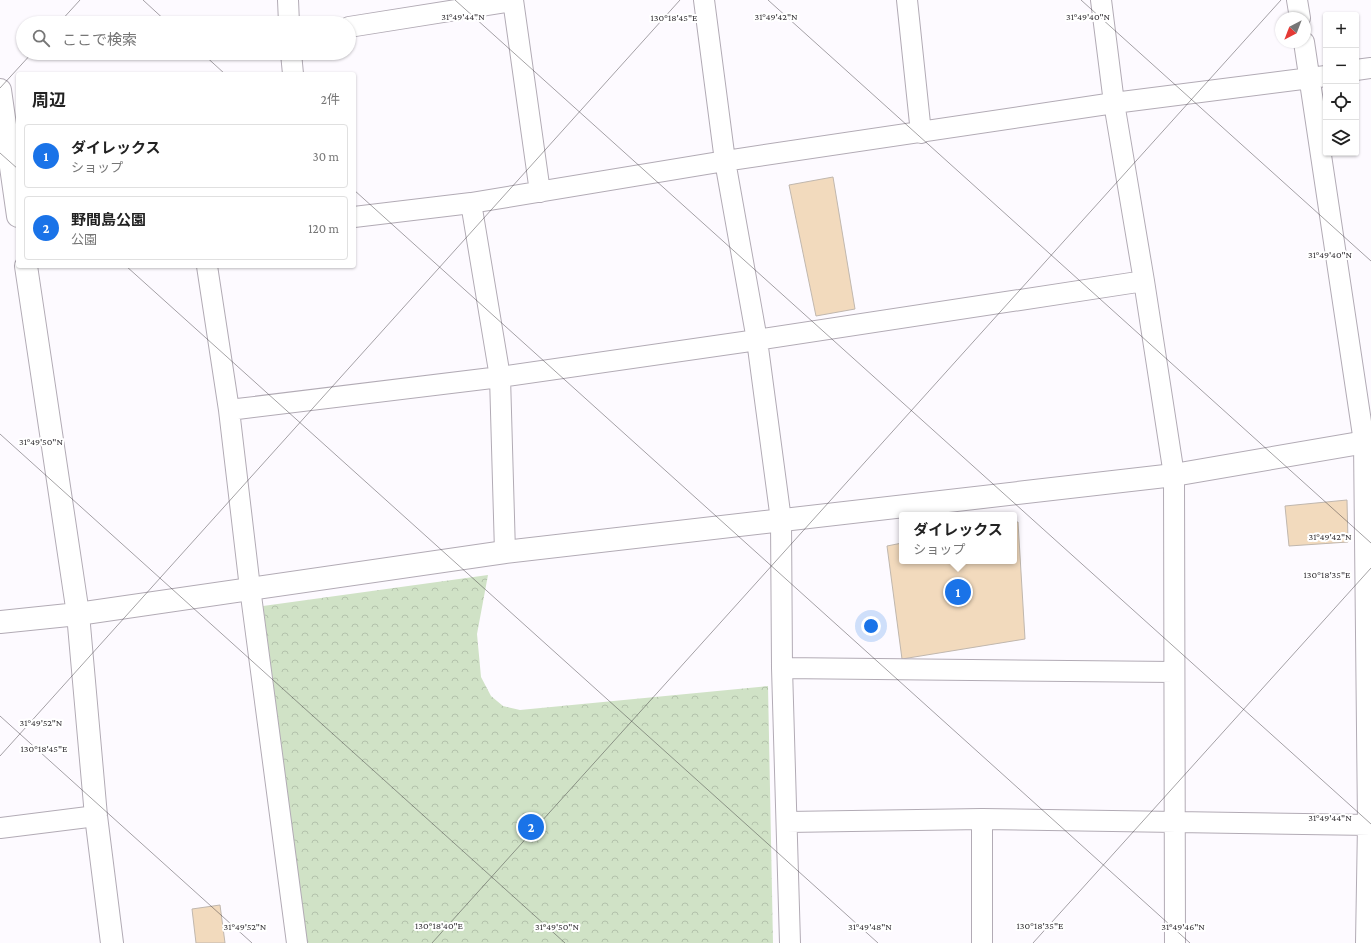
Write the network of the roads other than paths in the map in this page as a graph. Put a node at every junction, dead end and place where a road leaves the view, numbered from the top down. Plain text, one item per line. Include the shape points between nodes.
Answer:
1 (288, 0) edge
2 (513, 0) edge
3 (704, 0) edge
4 (907, 0) edge
5 (1101, 0) edge
6 (1297, 0) edge
7 (1299, 12) edge
8 (289, 16) edge
9 (356, 26) edge
10 (1306, 48) edge
11 (292, 60) edge
12 (1371, 68) edge
13 (1359, 70) edge
14 (293, 72) edge
15 (1318, 77) edge
16 (0, 90) edge
17 (1114, 103) junction
18 (921, 133) junction
19 (13, 154) edge
20 (725, 161) junction
21 (16, 191) edge
22 (540, 192) junction
23 (471, 203) junction
24 (356, 217) edge
25 (26, 268) edge
26 (207, 268) edge
27 (1144, 281) junction
28 (757, 340) junction
29 (500, 377) junction
30 (229, 410) junction
31 (1368, 441) edge
32 (1174, 475) junction
33 (781, 520) junction
34 (505, 552) junction
35 (250, 588) junction
36 (78, 614) junction
37 (0, 622) edge
38 (782, 668) junction
39 (1174, 672) junction
40 (96, 816) junction
41 (982, 819) junction
42 (787, 822) junction
43 (1174, 822) junction
44 (1369, 824) edge
45 (0, 828) edge
46 (112, 943) edge
47 (296, 943) edge
48 (790, 943) edge
49 (982, 943) edge
50 (1175, 943) edge
51 (1366, 943) edge

1 - 8 street
2 - 9 street
2 - 22 street
3 - 20 street
4 - 18 street
5 - 17 street
6 - 7 street
10 - 15 street
11 - 14 street
12 - 13 street
15 - 17 street
15 - 31 street
16 - 19 street
17 - 18 street
17 - 27 street
18 - 20 street
19 - 21 street
20 - 22 street
20 - 28 street
22 - 23 street
23 - 24 street
23 - 29 street
25 - 36 street
26 - 30 street
27 - 28 street
27 - 32 street
28 - 29 street
28 - 33 street
29 - 30 street
29 - 34 street
30 - 35 street
31 - 32 street
31 - 44 street
32 - 33 street
32 - 39 street
33 - 34 street
33 - 38 street
34 - 35 street
35 - 36 street
35 - 47 street
36 - 37 street
36 - 40 street
38 - 39 street
38 - 42 street
39 - 43 street
40 - 45 street
40 - 46 street
41 - 42 street
41 - 43 street
41 - 49 street
42 - 48 street
43 - 44 street
43 - 50 street
44 - 51 street

